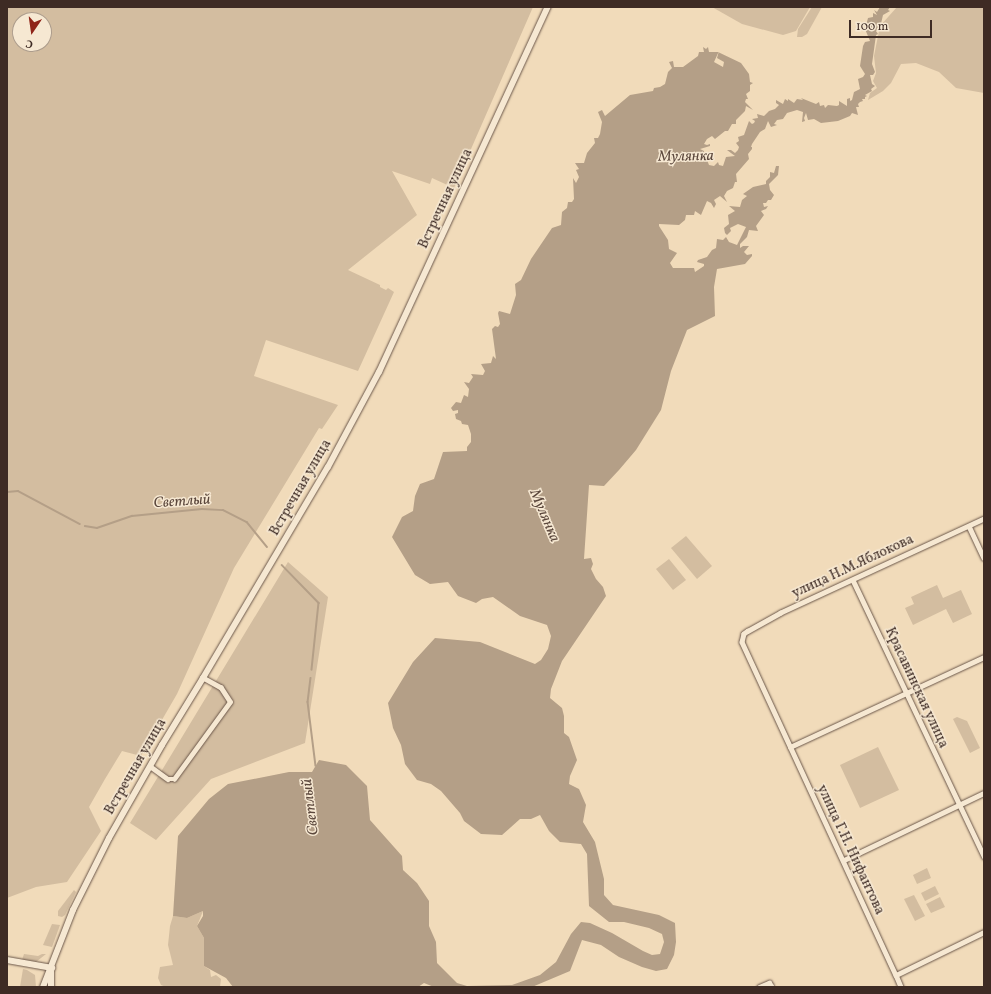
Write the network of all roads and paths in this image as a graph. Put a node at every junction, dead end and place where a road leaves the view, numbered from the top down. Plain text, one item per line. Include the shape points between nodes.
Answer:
1 (548, 7) edge
2 (984, 518) edge
3 (969, 526) junction
4 (984, 558) edge
5 (853, 580) junction
6 (743, 646) joint
7 (984, 656) edge
8 (203, 678) junction
9 (906, 694) junction
10 (790, 747) junction
11 (150, 766) junction
12 (984, 793) edge
13 (959, 805) junction
14 (984, 856) edge
15 (844, 860) junction
16 (984, 932) edge
17 (7, 960) edge
18 (52, 968) junction
19 (896, 974) junction
20 (771, 985) dead end
21 (43, 987) edge
22 (51, 987) edge
23 (759, 987) edge
24 (901, 987) edge

1 - 8 main road, Встречная улица via 379,372 328,467
2 - 3 street, улица Н.М.Яблокова
3 - 4 street
3 - 5 street, улица Н.М.Яблокова
5 - 6 street, улица Н.М.Яблокова via 753,627 744,634
5 - 9 street, Красавинская улица
6 - 10 street, улица Г.Н. Нифантова
7 - 9 street
8 - 11 main road, Встречная улица
8 - 11 street via 221,688 230,702 174,779 168,779
9 - 10 street
9 - 13 street, Красавинская улица
10 - 15 street, улица Г.Н. Нифантова
11 - 18 main road, Встречная улица via 81,892
12 - 13 street
13 - 14 street, Красавинская улица
13 - 15 street
15 - 19 street, улица Г.Н. Нифантова
16 - 19 street
17 - 18 main road
18 - 21 main road
18 - 22 main road
19 - 24 street, улица Г.Н. Нифантова
20 - 23 street via 769,983

